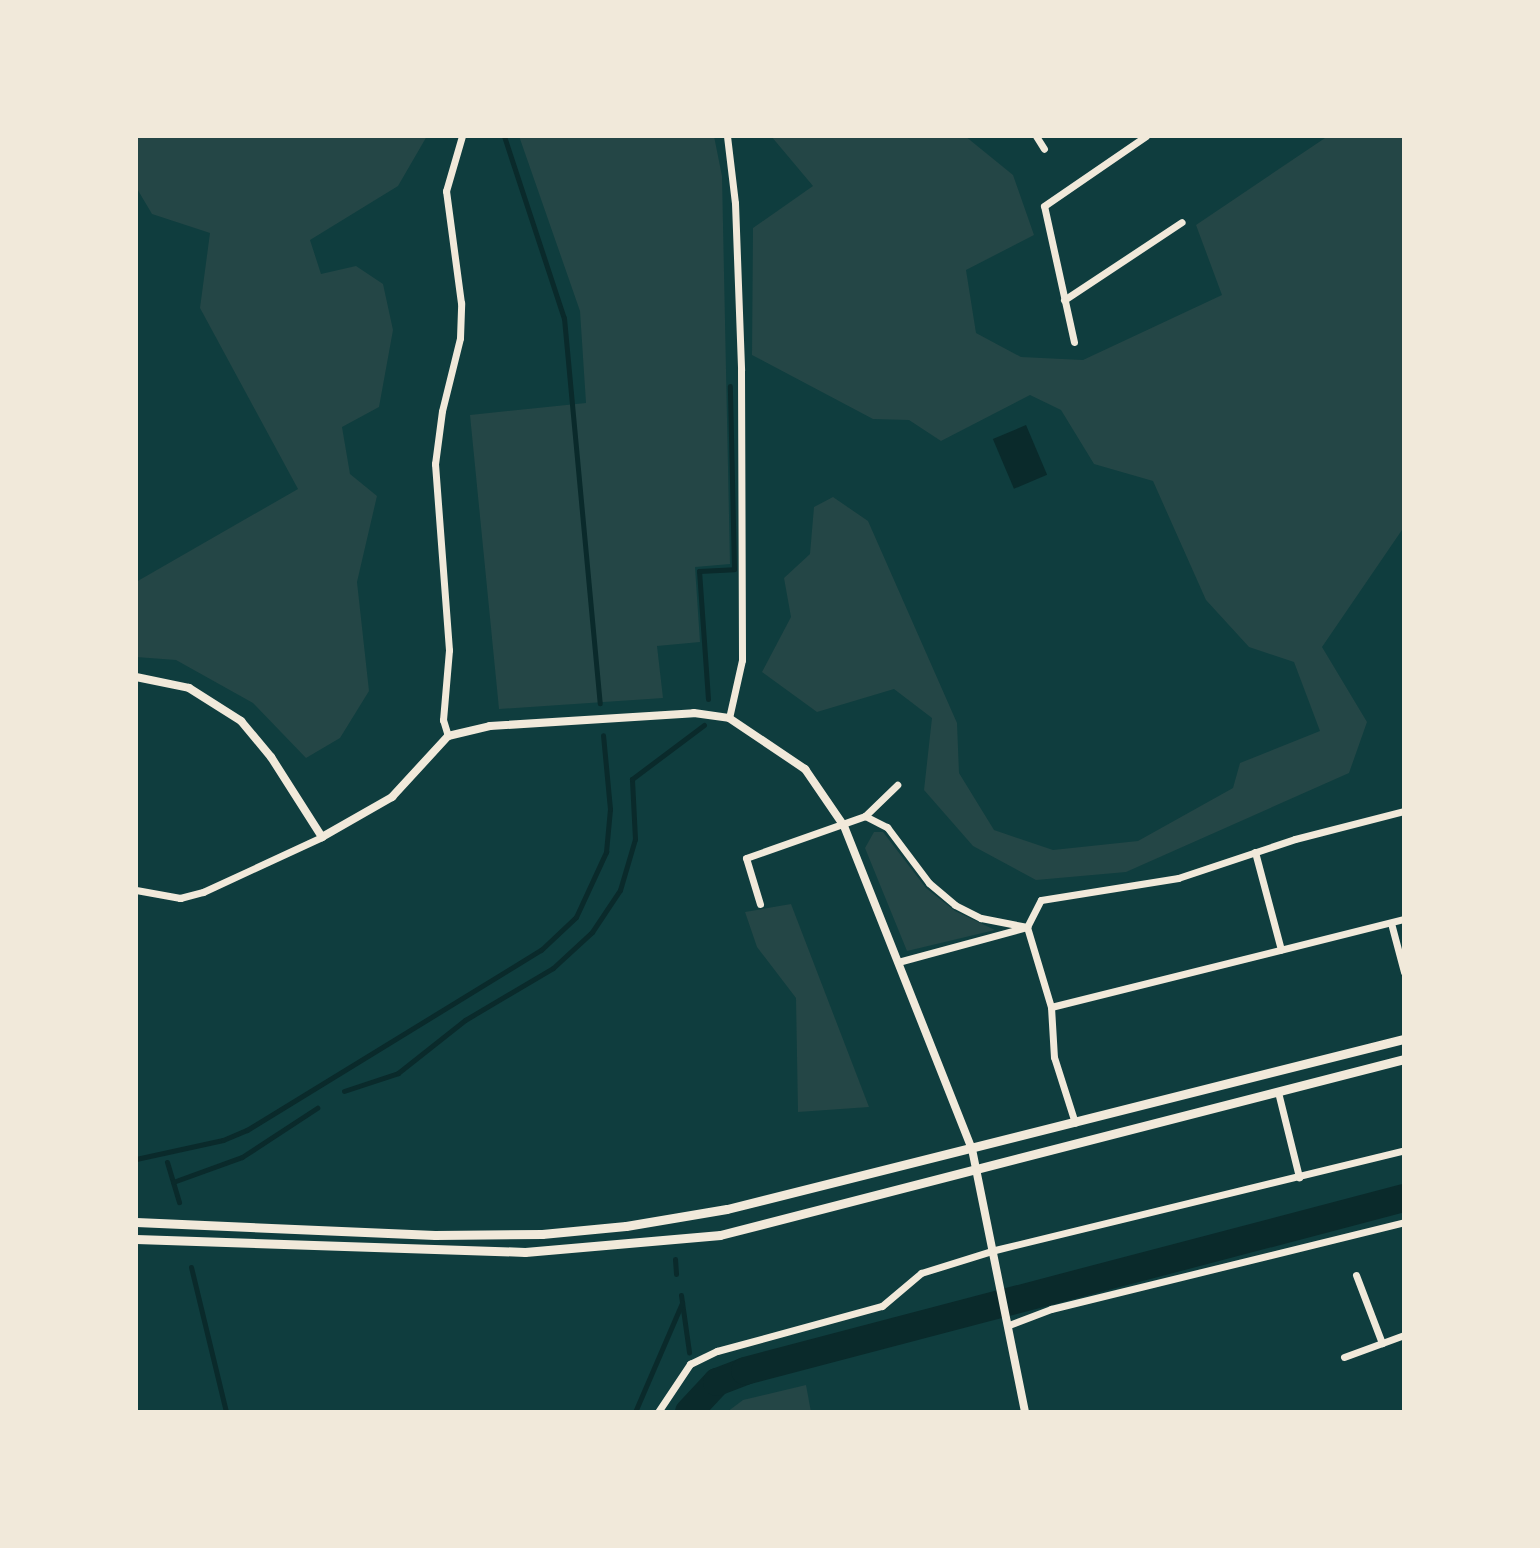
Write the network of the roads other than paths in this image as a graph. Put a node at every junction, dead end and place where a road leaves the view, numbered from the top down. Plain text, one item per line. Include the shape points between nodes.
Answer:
1 (462, 136) edge
2 (727, 136) edge
3 (1036, 136) edge
4 (1146, 136) edge
5 (1044, 149) dead end
6 (1182, 222) dead end
7 (1064, 300) junction
8 (1074, 342) dead end
9 (136, 677) edge
10 (729, 718) junction
11 (448, 736) junction
12 (897, 785) dead end
13 (1404, 811) edge
14 (865, 816) junction
15 (844, 826) junction
16 (322, 837) junction
17 (1255, 852) junction
18 (136, 890) edge
19 (760, 904) dead end
20 (1404, 919) edge
21 (1391, 923) junction
22 (1027, 927) junction
23 (1281, 950) junction
24 (898, 962) junction
25 (1404, 972) edge
26 (1051, 1007) junction
27 (1404, 1039) edge
28 (1404, 1059) edge
29 (1278, 1092) junction
30 (1075, 1123) junction
31 (972, 1149) junction
32 (1404, 1150) edge
33 (978, 1170) junction
34 (1299, 1177) junction
35 (136, 1222) edge
36 (1404, 1222) edge
37 (136, 1239) edge
38 (995, 1250) junction
39 (1356, 1275) dead end
40 (1009, 1325) junction
41 (1404, 1335) edge
42 (1382, 1343) junction
43 (1344, 1357) dead end
44 (658, 1412) edge
45 (1025, 1412) edge

1 - 11 street via 446,191 461,303 460,338 435,464 449,650 443,720
2 - 10 street via 735,203 741,385 742,660
3 - 5 street
4 - 7 street via 1044,206
6 - 7 street
7 - 8 street
9 - 16 street via 189,688 241,721
10 - 11 street via 681,713 490,726
10 - 15 street via 805,769
11 - 16 street via 392,797
12 - 14 street
13 - 17 street
14 - 15 street
14 - 22 street via 887,827 929,883 955,905 981,918
15 - 19 street via 746,858
15 - 24 street
16 - 18 street via 203,892 180,898
17 - 22 street via 1178,878 1041,900
17 - 23 street
20 - 21 street
21 - 23 street
21 - 25 street
22 - 24 street
22 - 26 street
23 - 26 street
24 - 31 street
26 - 30 street via 1054,1057
27 - 30 main road
28 - 29 main road
29 - 33 main road
29 - 34 street
30 - 31 main road
31 - 33 street
31 - 35 main road via 727,1209 542,1234 421,1235
32 - 34 street
33 - 37 main road via 720,1235 615,1247 422,1252
33 - 38 street
34 - 38 street
36 - 40 street via 1051,1309
38 - 40 street
38 - 44 street via 921,1273 882,1306 717,1351 690,1364
39 - 42 street
40 - 45 street
41 - 42 street
42 - 43 street

